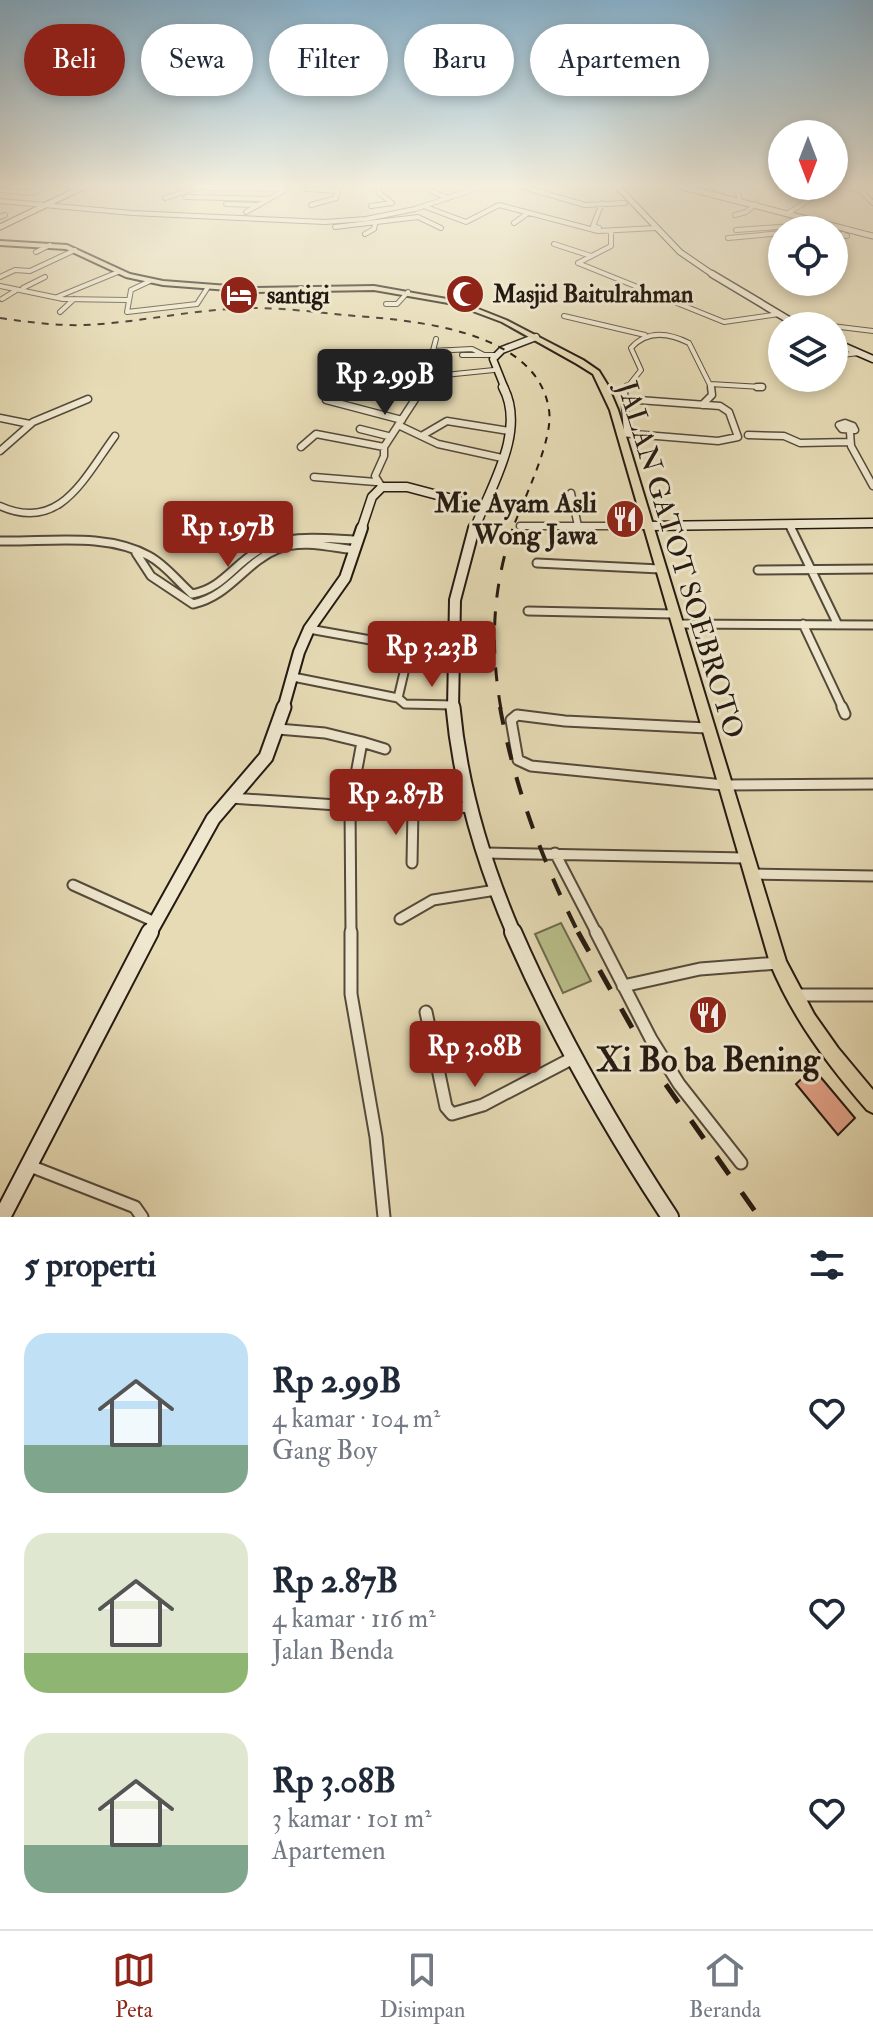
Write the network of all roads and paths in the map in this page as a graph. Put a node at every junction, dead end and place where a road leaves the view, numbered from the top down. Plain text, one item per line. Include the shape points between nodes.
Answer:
1 (0, 243) edge
2 (612, 243) edge
3 (670, 243) edge
4 (554, 244) dead end
5 (50, 245) junction
6 (75, 250) junction
7 (36, 252) dead end
8 (591, 256) junction
9 (30, 271) junction
10 (118, 272) junction
11 (0, 277) edge
12 (150, 281) junction
13 (0, 286) edge
14 (208, 287) junction
15 (20, 289) junction
16 (408, 292) junction
17 (54, 298) junction
18 (2, 299) edge
19 (74, 299) junction
20 (127, 300) junction
21 (386, 304) dead end
22 (60, 312) dead end
23 (775, 312) edge
24 (564, 316) dead end
25 (768, 316) edge
26 (848, 328) edge
27 (873, 331) edge
28 (647, 335) junction
29 (536, 337) junction
30 (436, 339) dead end
31 (848, 348) edge
32 (432, 351) junction
33 (859, 353) junction
34 (848, 354) edge
35 (462, 355) dead end
36 (489, 355) junction
37 (873, 359) edge
38 (368, 364) dead end
39 (388, 369) junction
40 (494, 370) junction
41 (426, 375) junction
42 (710, 384) junction
43 (380, 385) dead end
44 (762, 387) dead end
45 (88, 399) dead end
46 (625, 399) junction
47 (326, 400) dead end
48 (702, 405) junction
49 (0, 418) edge
50 (400, 422) junction
51 (30, 424) junction
52 (360, 429) dead end
53 (509, 431) junction
54 (850, 432) dead end
55 (624, 433) junction
56 (423, 435) junction
57 (748, 435) dead end
58 (115, 436) dead end
59 (388, 436) junction
60 (850, 442) junction
61 (301, 447) dead end
62 (384, 447) junction
63 (0, 451) edge
64 (502, 458) junction
65 (314, 477) dead end
66 (870, 478) edge
67 (379, 484) junction
68 (873, 486) edge
69 (571, 493) dead end
70 (0, 506) edge
71 (483, 507) junction
72 (873, 523) edge
73 (789, 524) junction
74 (520, 526) dead end
75 (578, 526) junction
76 (648, 526) junction
77 (0, 541) edge
78 (288, 543) junction
79 (356, 545) junction
80 (136, 553) junction
81 (537, 563) dead end
82 (660, 569) junction
83 (873, 569) edge
84 (758, 570) dead end
85 (811, 570) junction
86 (192, 594) junction
87 (183, 600) junction
88 (528, 611) dead end
89 (675, 619) junction
90 (803, 624) junction
91 (838, 625) junction
92 (873, 625) edge
93 (309, 629) junction
94 (293, 677) junction
95 (398, 698) junction
96 (453, 705) junction
97 (845, 714) dead end
98 (707, 728) junction
99 (278, 729) junction
100 (362, 742) junction
101 (385, 749) dead end
102 (873, 784) edge
103 (724, 785) junction
104 (231, 798) junction
105 (350, 806) junction
106 (473, 807) junction
107 (413, 810) junction
108 (486, 853) junction
109 (555, 853) junction
110 (746, 858) junction
111 (412, 863) dead end
112 (750, 874) junction
113 (873, 876) edge
114 (73, 885) dead end
115 (499, 890) junction
116 (400, 919) dead end
117 (155, 922) junction
118 (778, 963) junction
119 (623, 986) junction
120 (791, 995) junction
121 (873, 995) edge
122 (426, 1012) dead end
123 (573, 1058) junction
124 (873, 1104) edge
125 (741, 1163) dead end
126 (28, 1165) junction
127 (2, 1217) edge
128 (142, 1217) edge
129 (384, 1217) edge
130 (670, 1217) edge

1 - 5 main road, JALAN GATOT SOEBROTO
2 - 8 street
3 - 23 street via 722,282
4 - 8 street
5 - 6 main road, JALAN GATOT SOEBROTO
5 - 7 street
6 - 9 street
6 - 10 main road, JALAN GATOT SOEBROTO
8 - 25 street via 578,263 724,322
9 - 11 street
9 - 15 street via 45,277
10 - 12 main road, JALAN GATOT SOEBROTO
10 - 17 street
12 - 14 main road, JALAN GATOT SOEBROTO
12 - 20 street via 131,290
13 - 15 street
14 - 16 main road, JALAN GATOT SOEBROTO
14 - 20 street via 197,304 130,313
15 - 17 street
15 - 18 street
16 - 21 street via 397,304
16 - 29 main road, JALAN GATOT SOEBROTO via 470,307
17 - 19 street
19 - 20 street
19 - 22 street
24 - 28 street
26 - 27 street
28 - 42 street via 689,343
28 - 46 street via 631,348 641,370 624,391
29 - 36 street
29 - 55 main road, JALAN GATOT SOEBROTO via 596,373
30 - 32 street
31 - 33 street
32 - 36 street via 472,349
32 - 41 street
33 - 34 street
33 - 37 street
35 - 36 street
36 - 40 street
38 - 39 street
39 - 41 street
39 - 43 street
40 - 41 street
40 - 53 street via 512,406
41 - 50 street via 422,391
42 - 44 street
42 - 48 street via 712,395
45 - 51 street
46 - 48 street
46 - 55 street
47 - 50 street
48 - 55 street via 726,409 737,439
49 - 51 street
50 - 56 street
50 - 59 street
51 - 63 street
52 - 59 street
53 - 56 street via 447,421
53 - 64 street
54 - 60 street
55 - 76 main road, JALAN GATOT SOEBROTO
56 - 64 street via 438,444
57 - 60 street via 784,436 800,443
58 - 70 street via 66,499 48,513 26,518
59 - 62 street
60 - 66 street
61 - 62 street via 316,434
62 - 67 street via 375,476
64 - 71 street
65 - 67 street
66 - 68 street
67 - 71 street
67 - 79 street
69 - 75 street
71 - 96 street via 455,596
72 - 73 street
73 - 76 street
73 - 85 street
74 - 75 street
75 - 76 street
76 - 82 main road, JALAN GATOT SOEBROTO
77 - 80 street via 106,542
78 - 79 street
78 - 86 street via 260,549 210,591
78 - 87 street via 211,600
79 - 93 street via 345,578
80 - 86 street via 149,557
80 - 87 street via 160,584
81 - 82 street
82 - 89 main road, JALAN GATOT SOEBROTO
83 - 85 street
84 - 85 street
85 - 91 street
86 - 87 street
88 - 89 street
89 - 90 street
89 - 98 main road, JALAN GATOT SOEBROTO
90 - 91 street
90 - 97 street
91 - 92 street
93 - 94 street
93 - 95 street via 410,647
94 - 95 street
94 - 99 street
95 - 96 street via 405,704
96 - 106 street
98 - 103 main road, JALAN GATOT SOEBROTO
98 - 103 street via 513,717 511,727 518,760 531,766
99 - 100 street
99 - 104 street via 266,757
100 - 101 street
100 - 105 street
102 - 103 street
103 - 110 main road, JALAN GATOT SOEBROTO
104 - 105 street
104 - 117 street via 213,819
105 - 107 street
105 - 129 street via 351,994
106 - 107 street
106 - 108 street
107 - 111 street
108 - 109 street
108 - 115 street
109 - 110 street
109 - 119 street
110 - 112 main road, JALAN GATOT SOEBROTO
112 - 113 street
112 - 118 main road, JALAN GATOT SOEBROTO
114 - 117 street
115 - 116 street via 433,900
115 - 123 street via 526,962
117 - 126 street
118 - 119 street via 700,969
118 - 120 main road, JALAN GATOT SOEBROTO
119 - 125 street via 679,1084
120 - 121 street
120 - 124 main road, JALAN GATOT SOEBROTO via 814,1033
122 - 123 street via 450,1113 483,1105
123 - 130 street
126 - 127 street
126 - 128 street via 135,1207

